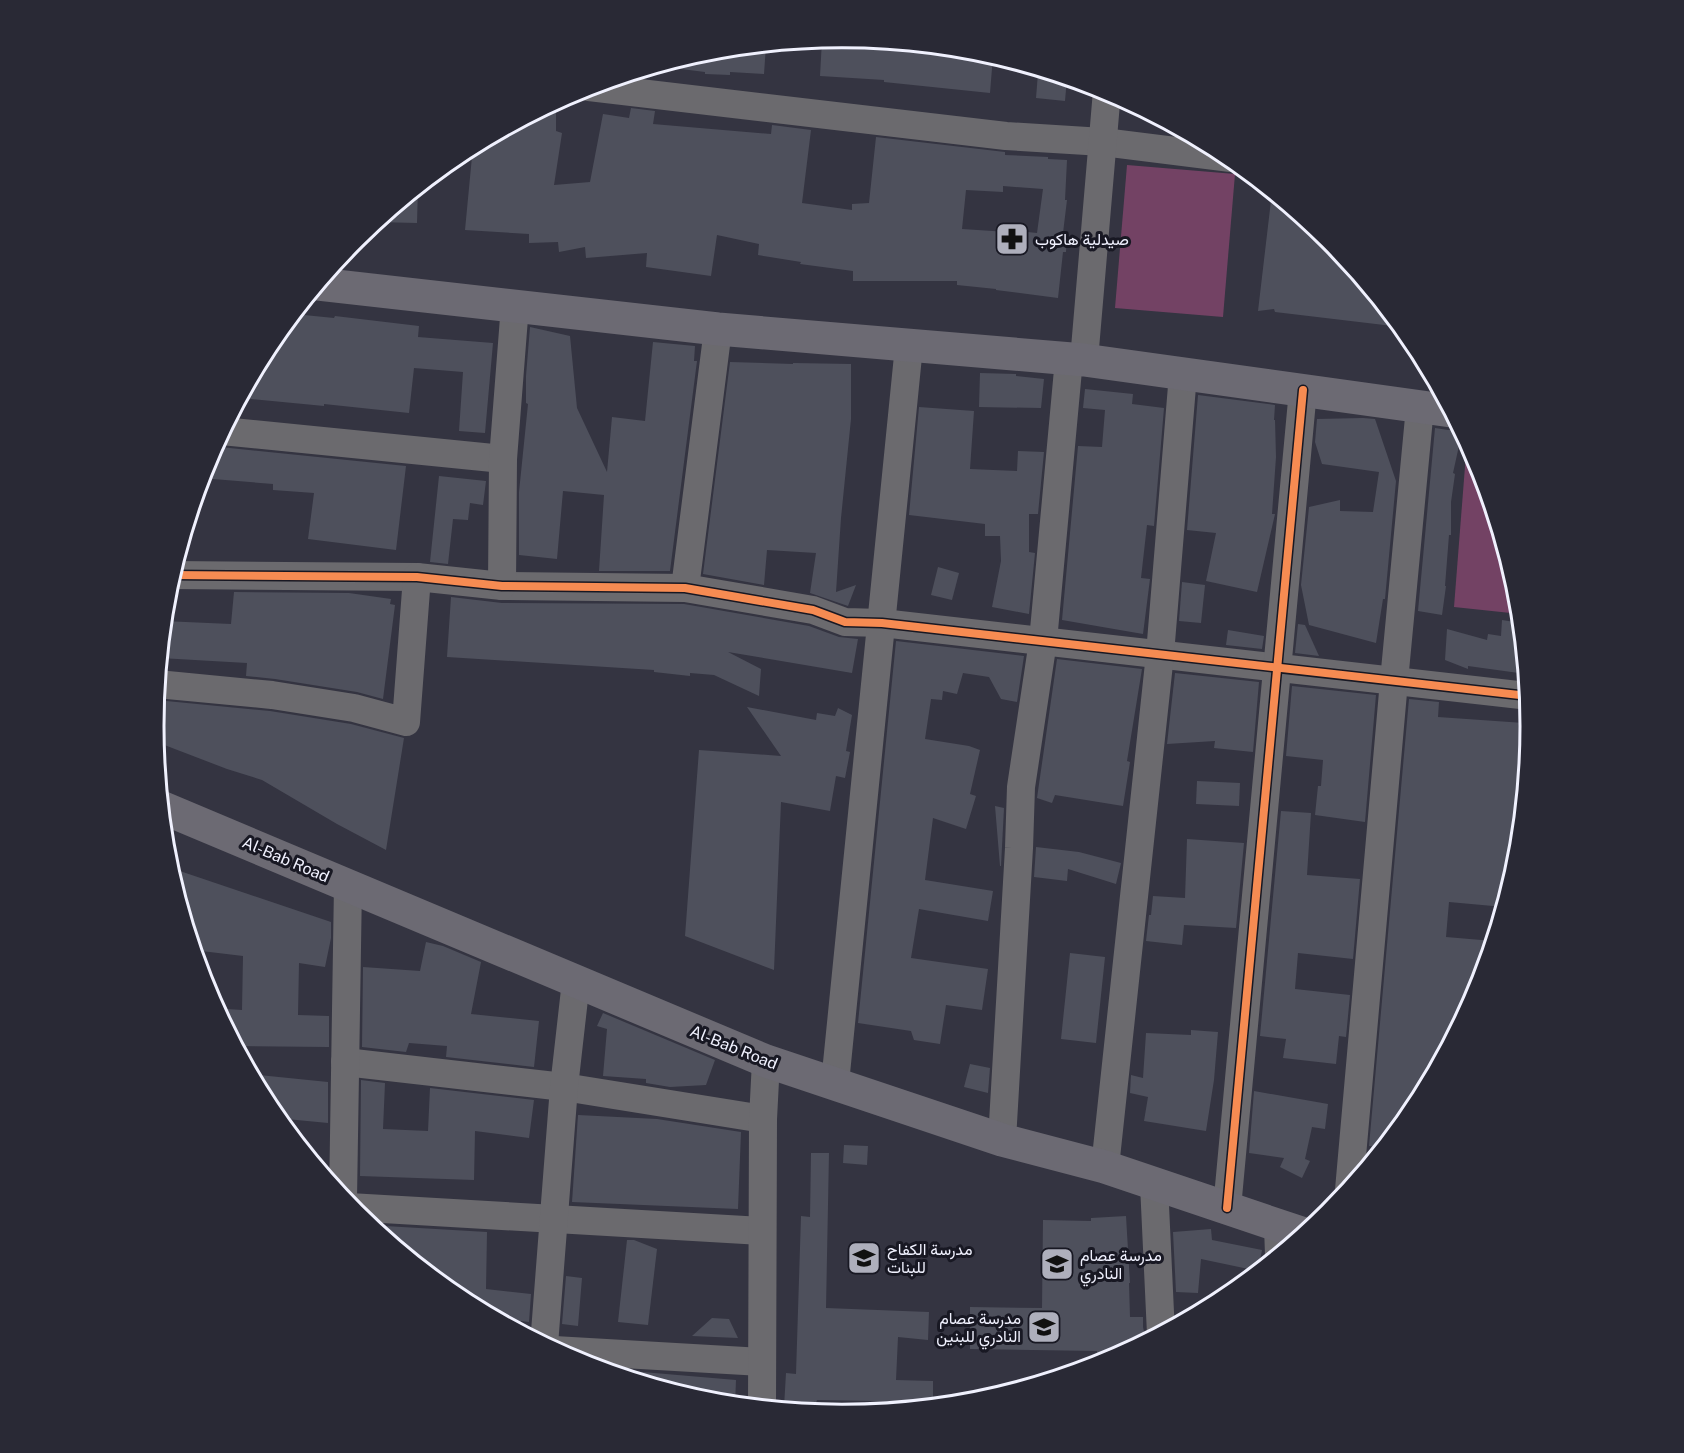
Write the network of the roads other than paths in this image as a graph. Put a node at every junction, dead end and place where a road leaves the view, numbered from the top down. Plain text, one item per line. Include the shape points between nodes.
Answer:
1 (610, 89) edge
2 (1106, 102) edge
3 (1103, 142) junction
4 (1208, 155) edge
5 (327, 285) edge
6 (515, 305) junction
7 (718, 329) junction
8 (909, 346) junction
9 (1076, 359) junction
10 (1184, 374) junction
11 (1303, 390) junction
12 (1435, 409) edge
13 (230, 432) edge
14 (503, 459) junction
15 (181, 575) edge
16 (417, 577) junction
17 (502, 586) junction
18 (685, 588) junction
19 (882, 622) junction
20 (1043, 641) junction
21 (1160, 654) junction
22 (1278, 668) junction
23 (1394, 681) junction
24 (165, 685) edge
25 (1519, 695) edge
26 (169, 810) edge
27 (348, 885) junction
28 (576, 981) junction
29 (766, 1061) junction
30 (345, 1062) junction
31 (835, 1083) junction
32 (564, 1087) junction
33 (762, 1119) junction
34 (1002, 1140) junction
35 (1105, 1167) junction
36 (1349, 1177) edge
37 (1154, 1184) junction
38 (343, 1186) edge
39 (364, 1208) edge
40 (1227, 1208) junction
41 (554, 1219) junction
42 (762, 1231) junction
43 (1287, 1238) edge
44 (1161, 1325) edge
45 (545, 1336) edge
46 (578, 1351) edge
47 (762, 1362) junction
48 (762, 1400) edge

1 - 3 street via 1006,136
2 - 3 street
3 - 4 street
3 - 9 street
5 - 6 main road
6 - 7 main road
6 - 14 street
7 - 8 main road
7 - 18 street
8 - 9 main road
8 - 19 street
9 - 10 main road
9 - 20 street
10 - 11 main road
10 - 21 street
11 - 12 main road
11 - 22 street
12 - 23 street
13 - 14 street
14 - 17 street
15 - 16 street
16 - 17 street
16 - 24 street via 406,722 354,708 272,694
17 - 18 street
18 - 19 street via 813,610 845,622
19 - 20 street
19 - 31 street
20 - 21 street
20 - 34 street via 1021,787
21 - 22 street
21 - 35 street
22 - 23 street
22 - 40 street
23 - 25 street
23 - 36 street
26 - 27 main road, Al-Bab Road
27 - 28 main road, Al-Bab Road
27 - 30 street
28 - 29 main road, Al-Bab Road
28 - 32 street
29 - 31 main road, Al-Bab Road
29 - 33 street
30 - 32 street
30 - 38 street
31 - 34 main road, Al-Bab Road
32 - 33 street
32 - 41 street
33 - 42 street
34 - 35 main road, Al-Bab Road
35 - 37 main road, Al-Bab Road
37 - 40 main road, Al-Bab Road
37 - 44 street
39 - 41 street
40 - 43 main road, Al-Bab Road
41 - 42 street
41 - 45 street
42 - 47 street
46 - 47 street
47 - 48 street

